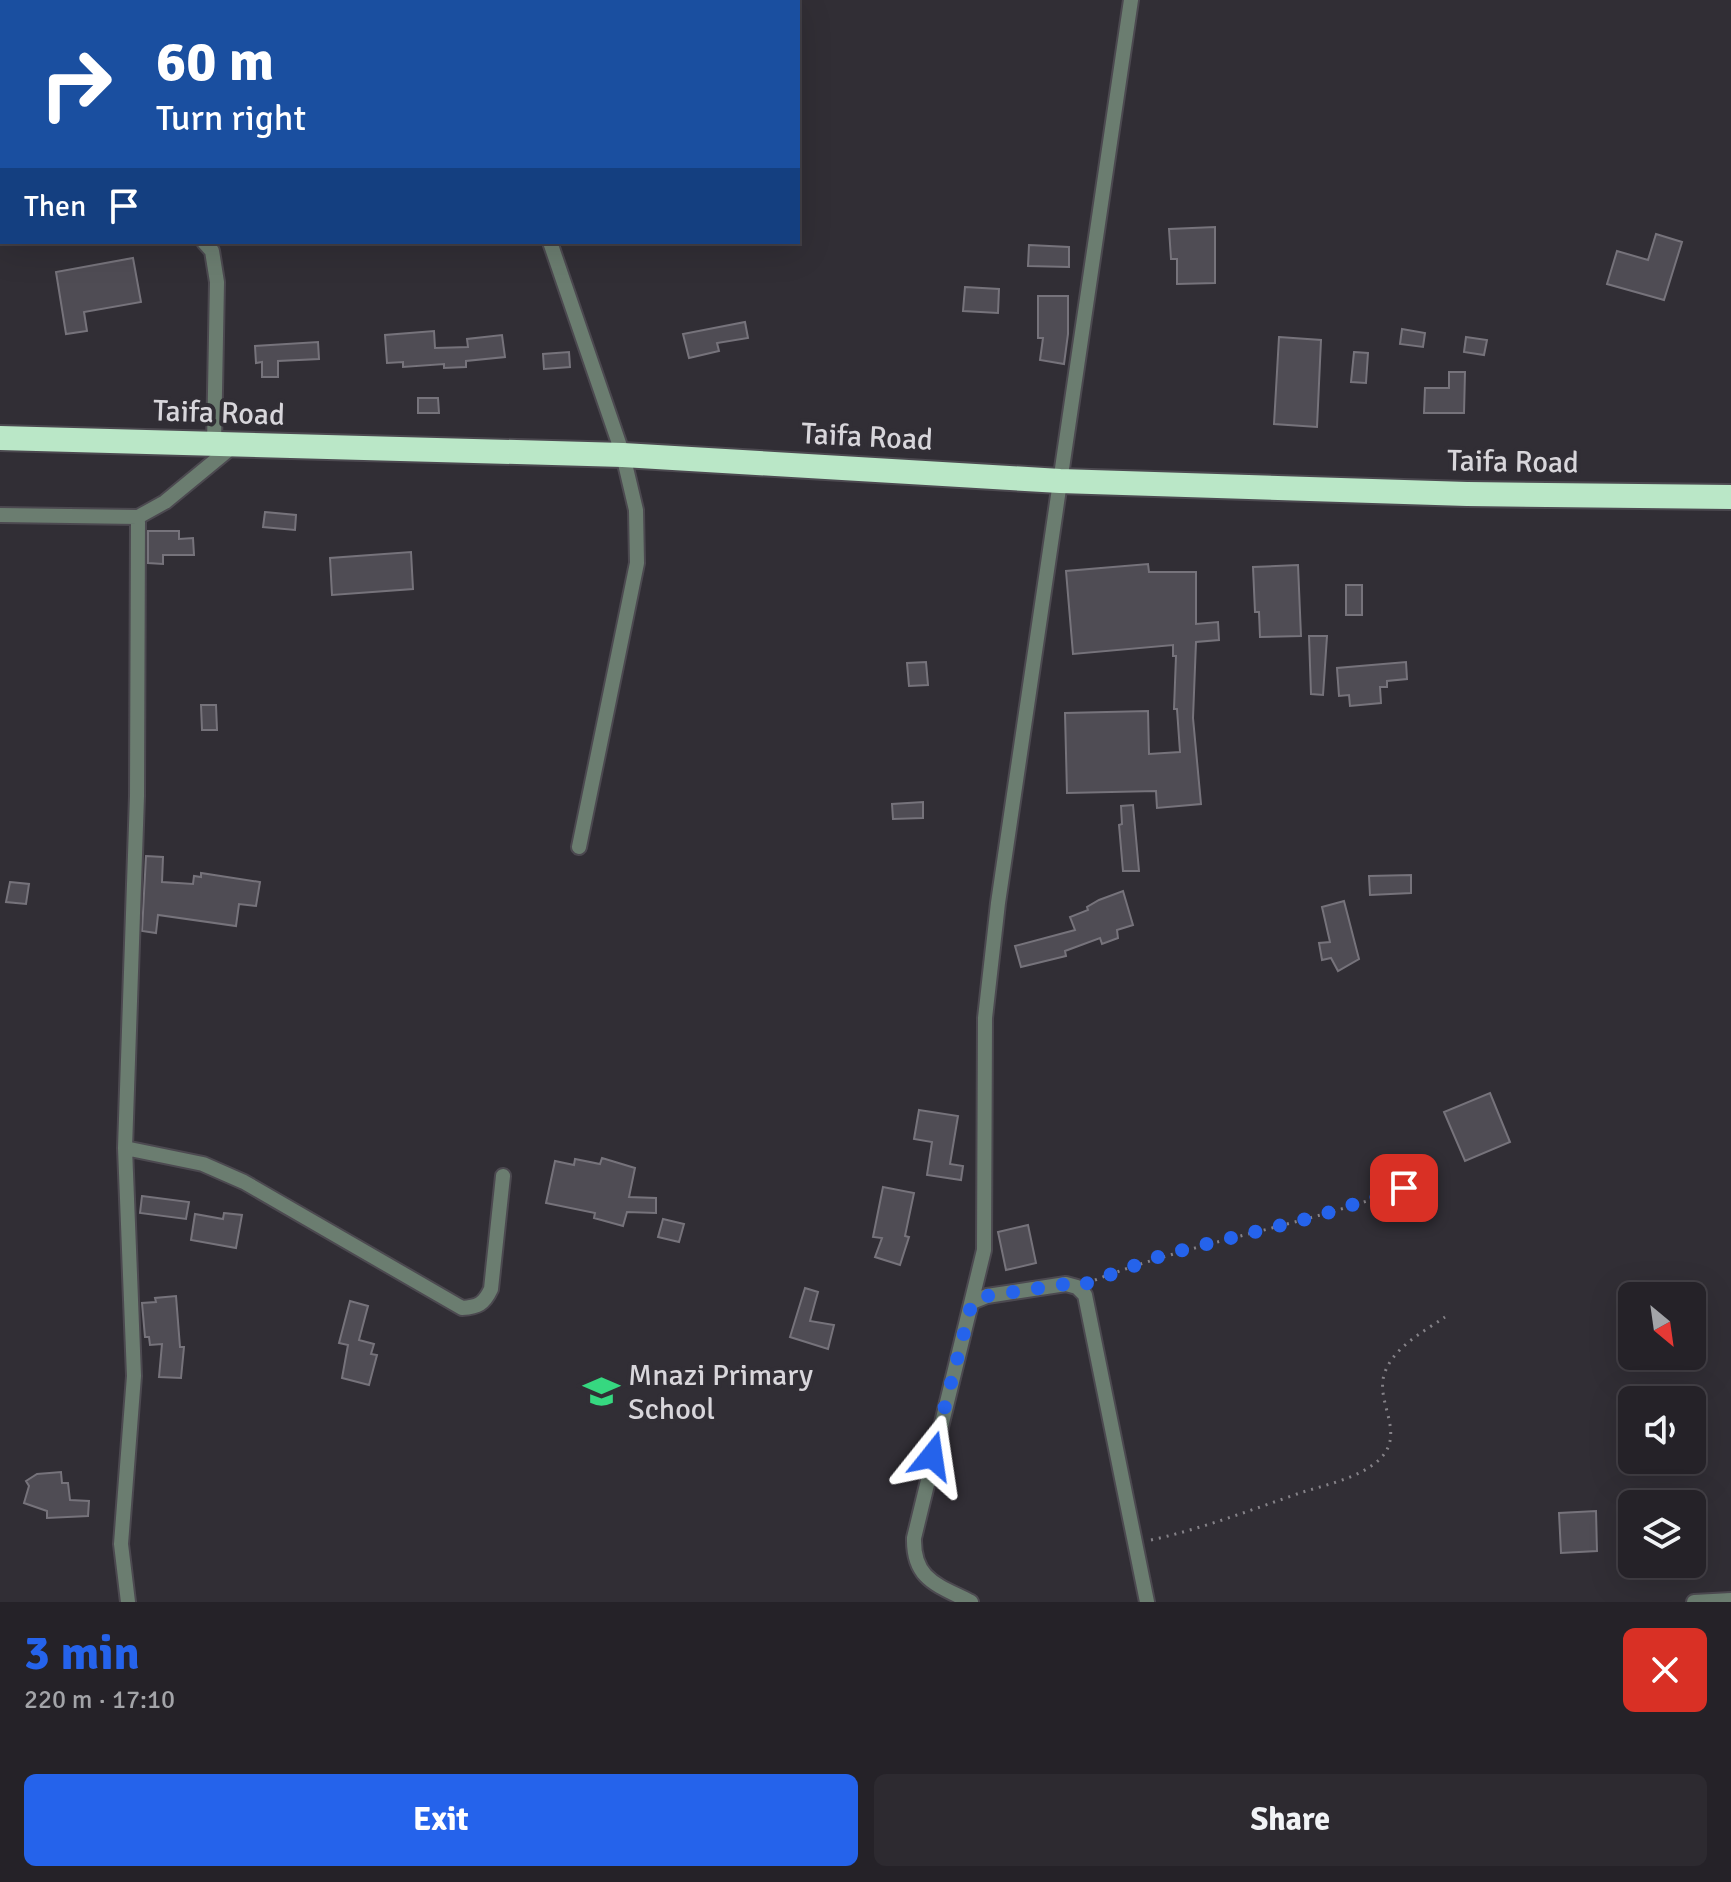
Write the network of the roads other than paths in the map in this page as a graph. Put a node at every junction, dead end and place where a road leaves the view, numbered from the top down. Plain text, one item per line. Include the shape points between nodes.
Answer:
1 (1131, 0) edge
2 (206, 244) edge
3 (551, 244) edge
4 (0, 438) edge
5 (223, 446) junction
6 (623, 455) junction
7 (1060, 481) junction
8 (1731, 497) edge
9 (0, 515) edge
10 (138, 517) junction
11 (579, 847) dead end
12 (125, 1148) junction
13 (503, 1176) dead end
14 (972, 1302) junction
15 (1731, 1600) edge
16 (128, 1602) edge
17 (971, 1602) edge
18 (1147, 1602) edge
19 (1694, 1602) edge

1 - 7 street
2 - 5 street via 217,282
3 - 6 street
4 - 5 highway, Taifa Road
5 - 6 highway, Taifa Road
5 - 10 street via 165,502
6 - 7 highway, Taifa Road
6 - 11 street via 636,510 637,563
7 - 8 highway, Taifa Road
7 - 14 street via 985,1018 984,1250
9 - 10 street
10 - 12 street via 137,796
12 - 13 street via 203,1164 244,1182 462,1308 485,1302 491,1289
12 - 16 street via 134,1376 121,1544
14 - 17 street via 917,1518 914,1554 932,1583
14 - 18 street via 1066,1284 1085,1295
15 - 19 street

